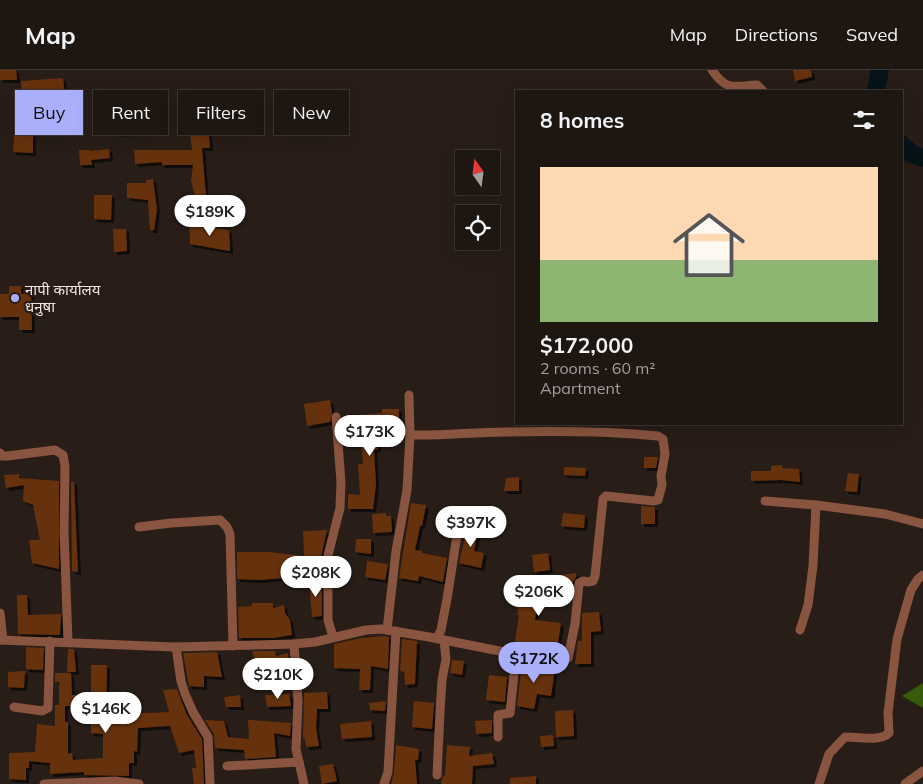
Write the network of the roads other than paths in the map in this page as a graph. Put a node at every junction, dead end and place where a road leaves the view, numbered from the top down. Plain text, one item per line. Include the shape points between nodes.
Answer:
1 (712, 70) edge
2 (761, 90) edge
3 (409, 395) dead end
4 (336, 417) dead end
5 (410, 435) junction
6 (0, 453) edge
7 (765, 501) dead end
8 (816, 505) junction
9 (923, 524) edge
10 (139, 527) dead end
11 (458, 529) dead end
12 (923, 575) edge
13 (0, 613) edge
14 (392, 630) junction
15 (800, 630) dead end
16 (333, 637) junction
17 (440, 639) junction
18 (2, 640) edge
19 (50, 641) junction
20 (68, 642) junction
21 (294, 644) junction
22 (233, 646) junction
23 (176, 647) junction
24 (516, 654) junction
25 (14, 708) dead end
26 (498, 737) dead end
27 (299, 762) junction
28 (227, 766) dead end
29 (923, 771) edge
30 (437, 776) dead end
31 (81, 783) edge
32 (44, 784) edge
33 (139, 784) edge
34 (210, 784) edge
35 (304, 784) edge
36 (384, 784) edge
37 (819, 784) edge
38 (905, 784) edge

1 - 2 street via 729,87 757,85
3 - 5 street
4 - 16 street via 340,508 324,571 328,620
5 - 14 street via 407,490 396,551
5 - 24 street via 603,431 663,439 662,485 658,500 603,498 595,576 593,581 579,583 568,658 560,663
6 - 20 street via 7,456 55,450 63,455
7 - 8 street
8 - 9 street via 885,514
8 - 15 street via 813,566 808,605
10 - 22 street via 220,520 227,528 230,534
11 - 17 street
12 - 37 street via 912,590 897,639 888,713 889,733 879,738 845,737 829,754
13 - 18 street
14 - 16 street via 366,630
14 - 17 street
14 - 36 street via 388,772
16 - 21 street
17 - 24 street
17 - 30 street via 446,659
18 - 19 street
19 - 20 street
19 - 25 street via 48,708 42,711
20 - 23 street
21 - 22 street
21 - 27 street
22 - 23 street
23 - 34 street via 183,688 208,737
24 - 26 street via 510,713 498,715
27 - 28 street
27 - 35 street
29 - 38 street
31 - 32 street
31 - 33 street via 115,781

